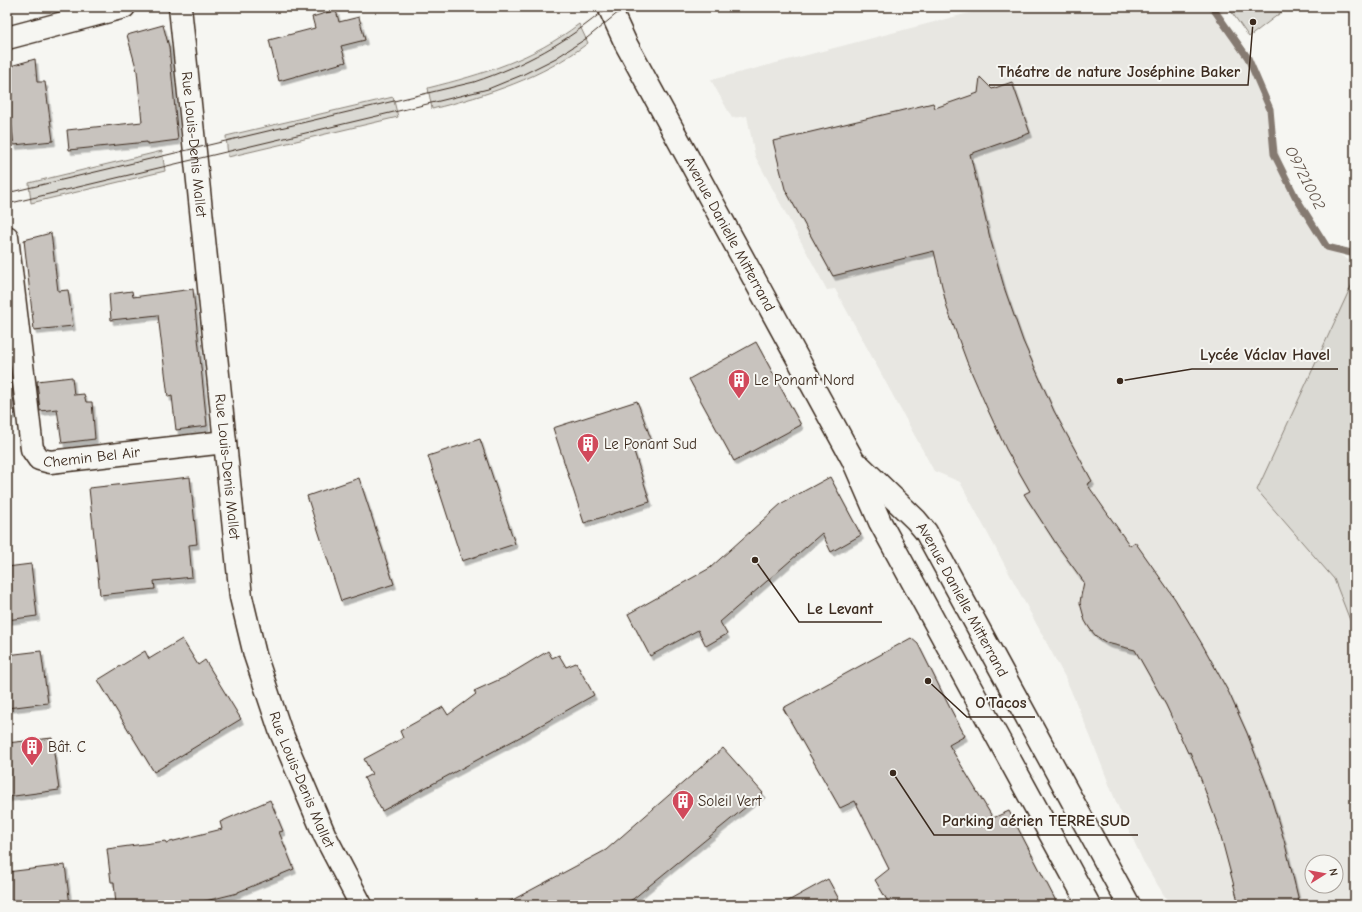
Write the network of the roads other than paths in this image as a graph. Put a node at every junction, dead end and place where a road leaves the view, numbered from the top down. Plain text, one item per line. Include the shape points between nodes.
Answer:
1 (124, 7) edge
2 (180, 7) edge
3 (609, 7) edge
4 (7, 38) edge
5 (7, 237) edge
6 (225, 442) junction
7 (853, 460) junction
8 (1122, 902) edge
9 (360, 905) edge
10 (1089, 905) edge

1 - 4 street
2 - 6 street, Rue Louis-Denis Mallet
3 - 7 street, Avenue Danielle Mitterrand via 626,44
5 - 6 street, Chemin Bel Air via 32,449 39,459 50,462
6 - 9 street, Rue Louis-Denis Mallet via 241,596 255,656 280,730 325,836
7 - 8 street, Avenue Danielle Mitterrand via 926,532
7 - 10 street, Avenue Danielle Mitterrand via 880,522

